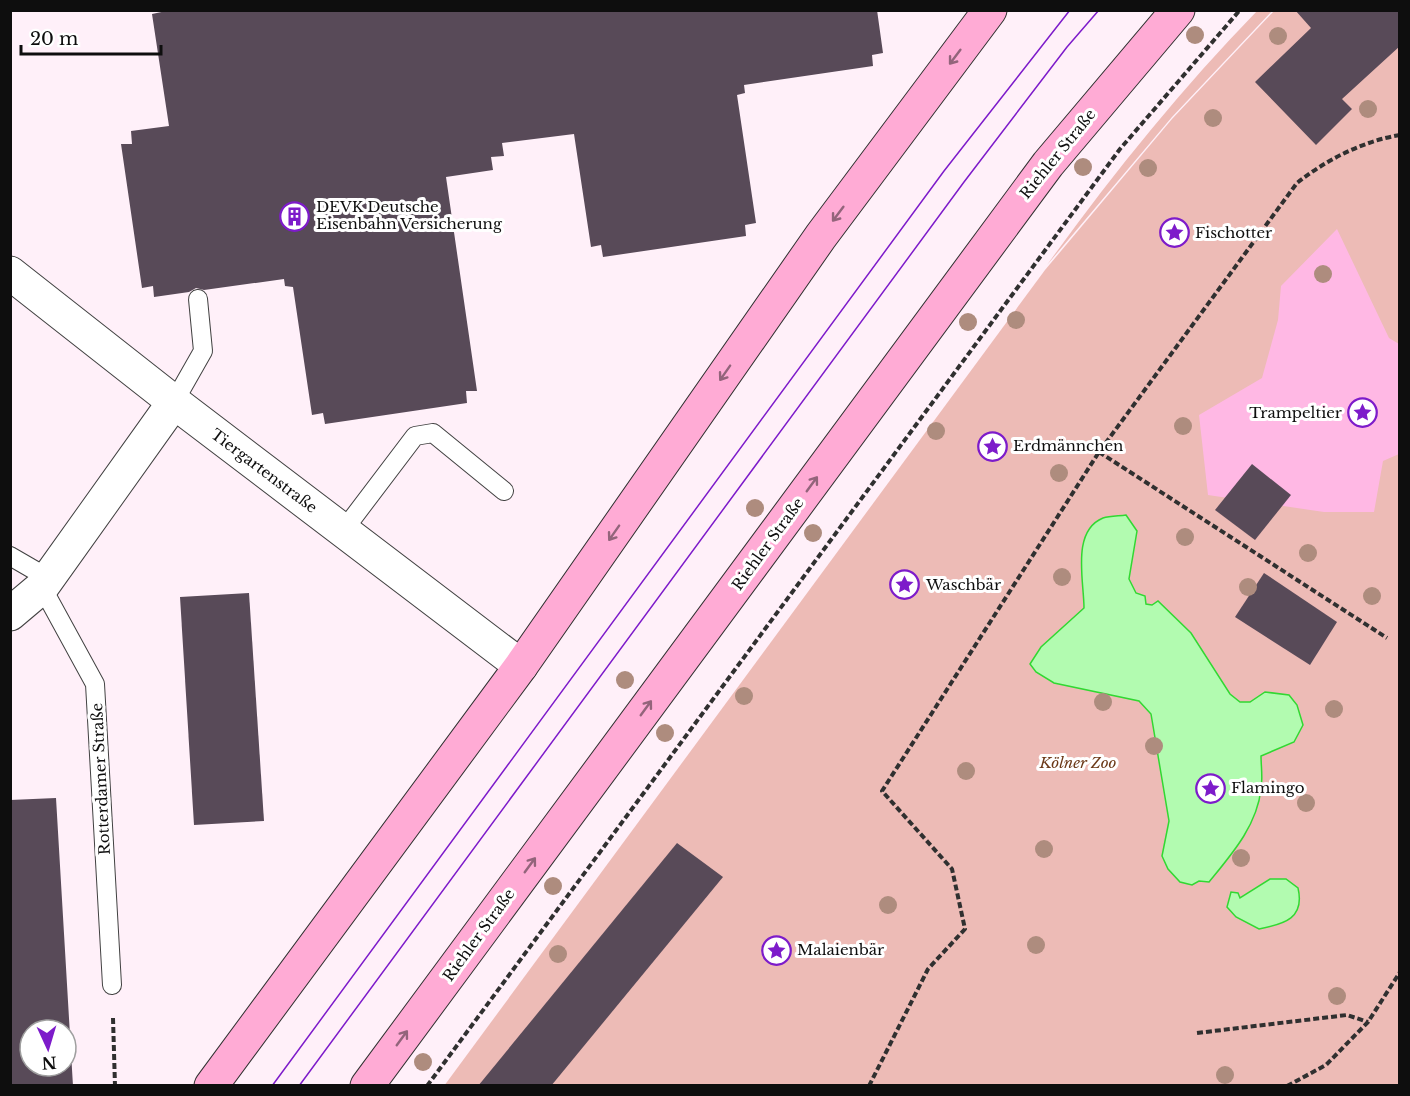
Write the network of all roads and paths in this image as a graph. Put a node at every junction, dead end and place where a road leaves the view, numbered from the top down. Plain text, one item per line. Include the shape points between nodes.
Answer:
1 (990, 10) edge
2 (1178, 10) edge
3 (1240, 10) edge
4 (1400, 135) edge
5 (10, 273) edge
6 (198, 299) dead end
7 (174, 402) junction
8 (1099, 452) junction
9 (504, 491) dead end
10 (343, 531) junction
11 (10, 556) edge
12 (45, 582) junction
13 (10, 614) edge
14 (1387, 638) dead end
15 (521, 666) junction
16 (1400, 972) edge
17 (112, 985) joint
18 (1368, 1022) junction
19 (1197, 1033) dead end
20 (115, 1086) edge
21 (211, 1086) edge
22 (367, 1086) edge
23 (427, 1086) edge
24 (869, 1086) edge
25 (1287, 1086) edge

1 -> 15 main road via 821,236
22 -> 2 main road, Riehler Straße via 1048,164
3 - 23 path via 1120,149
4 - 8 path via 1377,139 1314,170 1297,183
5 - 7 street, Tiergartenstraße
6 - 7 lane via 203,351
7 - 10 street, Tiergartenstraße
7 - 12 street
8 - 14 path
8 - 24 path via 882,790 952,869 965,929 928,969
9 - 10 lane via 434,433 415,436
10 - 15 street, Tiergartenstraße
11 - 12 lane
12 - 13 street
12 - 17 lane, Rotterdamer Straße via 95,684
15 - 21 main road
16 - 18 path
17 - 20 path
18 - 19 path via 1347,1015
18 - 25 path via 1326,1065

